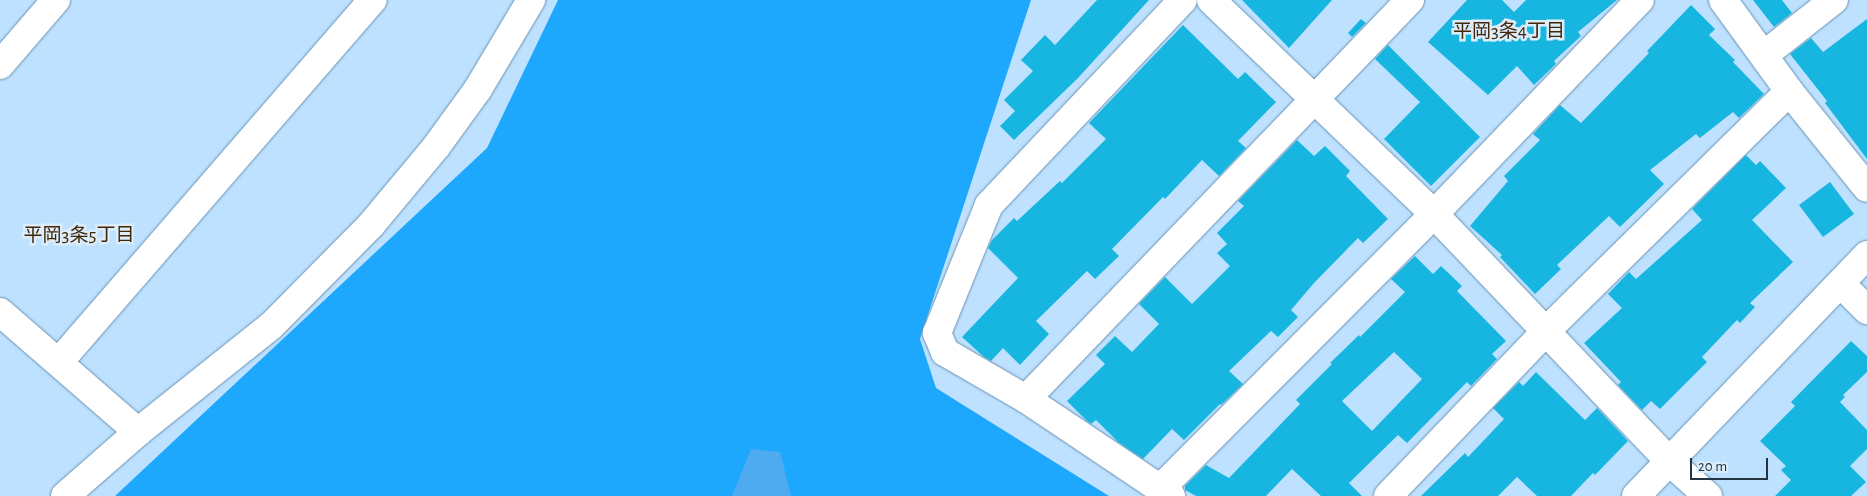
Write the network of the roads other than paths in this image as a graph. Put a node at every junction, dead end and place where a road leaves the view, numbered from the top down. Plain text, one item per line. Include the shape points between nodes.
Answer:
1 (56, 0) edge
2 (373, 0) edge
3 (531, 0) edge
4 (1183, 0) edge
5 (1211, 0) edge
6 (1410, 0) edge
7 (1640, 0) edge
8 (1723, 0) edge
9 (1834, 0) edge
10 (1764, 55) junction
11 (0, 65) edge
12 (1789, 91) junction
13 (1315, 98) junction
14 (1867, 188) edge
15 (1434, 214) junction
16 (1867, 255) edge
17 (1841, 284) junction
18 (1867, 310) edge
19 (0, 312) edge
20 (1545, 332) junction
21 (59, 362) junction
22 (1026, 399) junction
23 (138, 432) junction
24 (1670, 462) junction
25 (1165, 493) edge
26 (65, 496) edge
27 (1388, 496) edge
28 (1636, 496) edge
29 (1708, 496) edge

1 - 11 street
2 - 21 street
3 - 23 street via 478,89 436,147 371,225 271,326
4 - 22 street via 989,205 937,333 945,352
5 - 13 street
6 - 13 street
7 - 15 street
8 - 10 street
9 - 10 street
10 - 12 street
12 - 14 street
12 - 20 street
13 - 15 street
13 - 22 street
15 - 20 street
15 - 25 street
16 - 17 street
17 - 18 street
17 - 24 street
19 - 21 street
20 - 24 street
20 - 27 street
21 - 23 street
22 - 25 street
23 - 26 street
24 - 28 street
24 - 29 street

